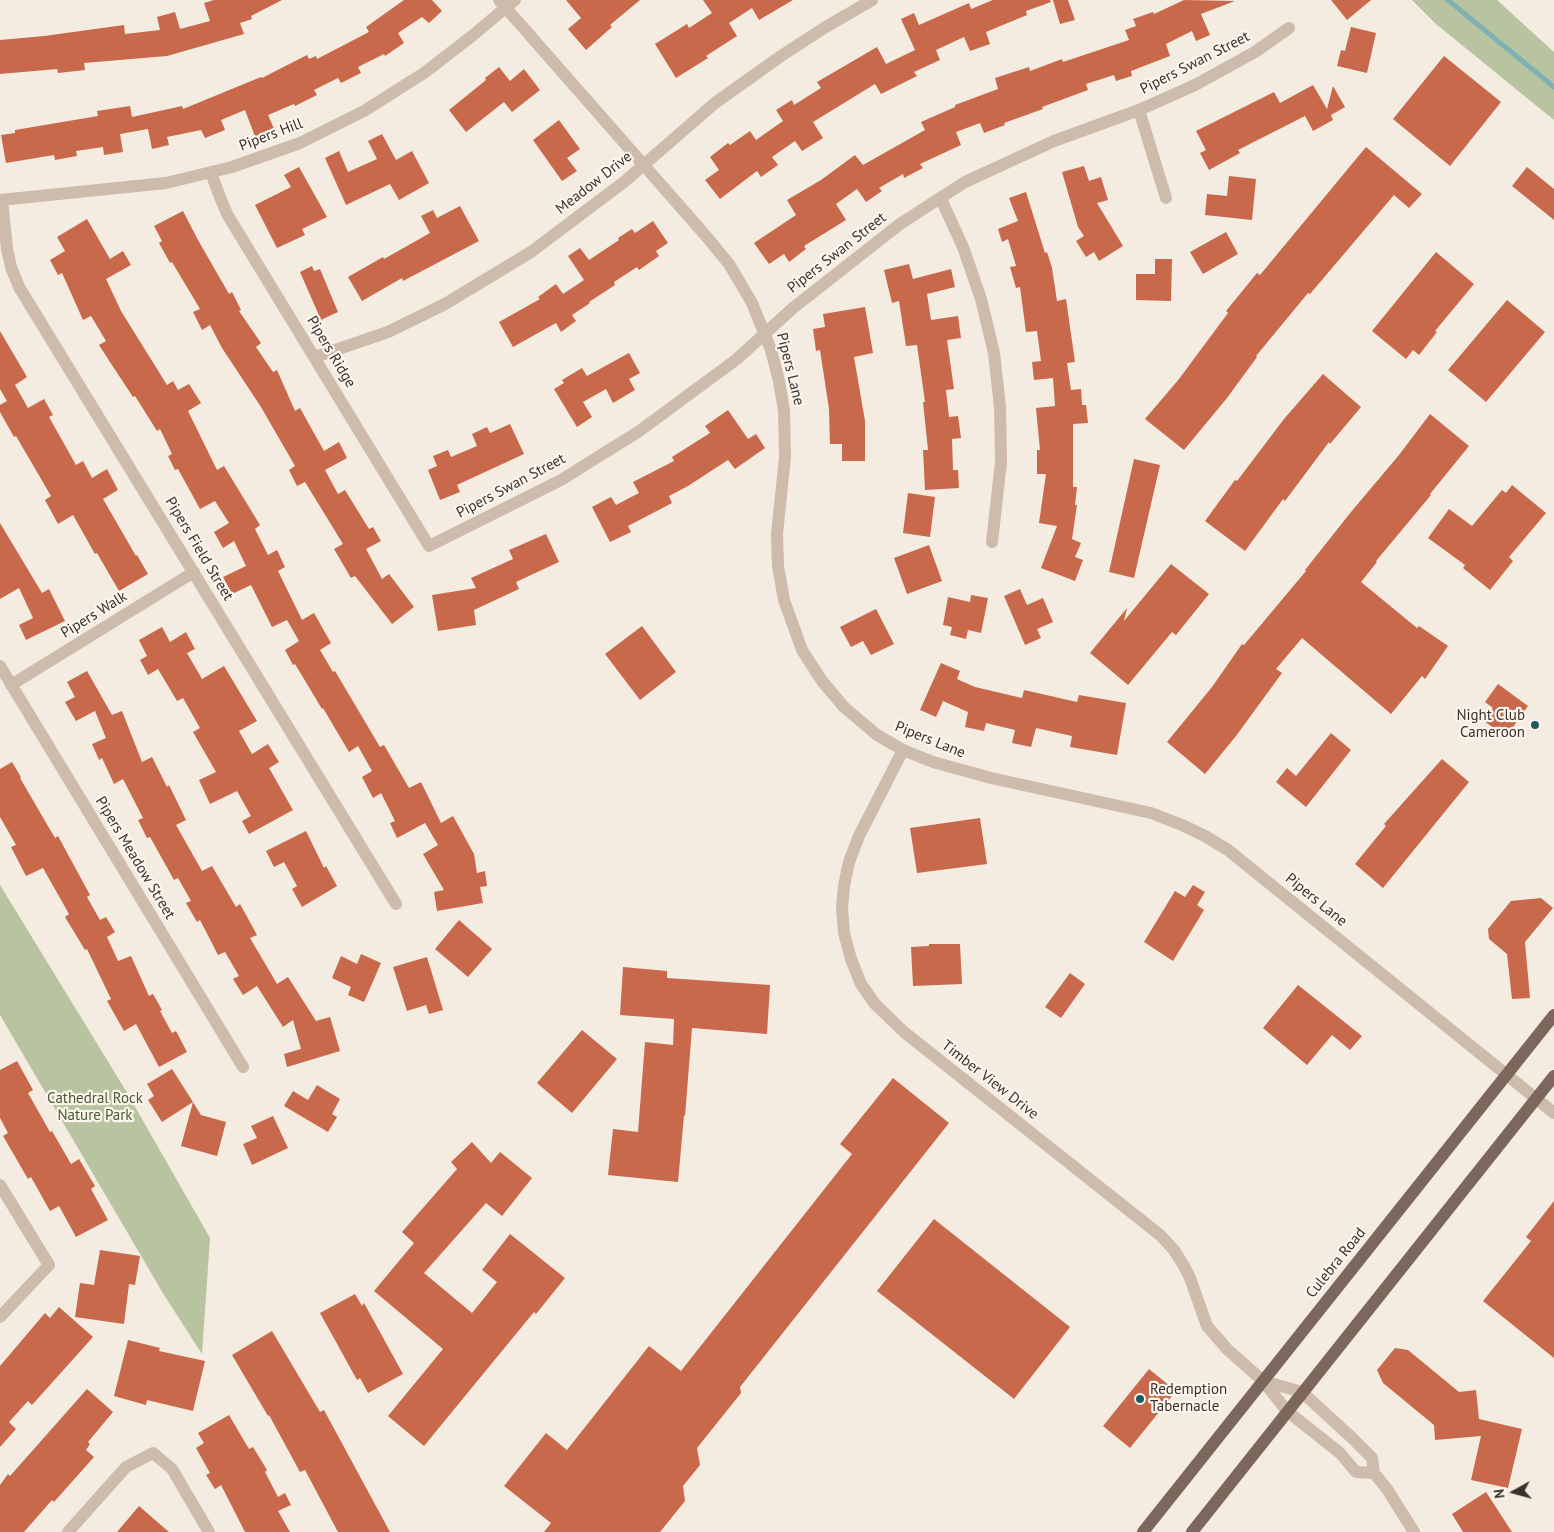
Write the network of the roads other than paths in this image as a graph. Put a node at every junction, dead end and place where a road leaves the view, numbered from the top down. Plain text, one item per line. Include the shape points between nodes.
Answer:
1 (872, 0) edge
2 (506, 3) edge
3 (1289, 28) dead end
4 (1139, 110) junction
5 (643, 164) junction
6 (212, 172) junction
7 (1166, 198) dead end
8 (941, 199) junction
9 (1, 200) edge
10 (765, 333) junction
11 (315, 357) junction
12 (992, 542) dead end
13 (429, 546) joint
14 (194, 572) junction
15 (0, 666) edge
16 (12, 685) junction
17 (903, 750) junction
18 (396, 904) dead end
19 (1554, 1015) edge
20 (243, 1067) dead end
21 (1507, 1075) junction
22 (1554, 1076) edge
23 (1536, 1098) junction
24 (1554, 1113) edge
25 (0, 1185) edge
26 (0, 1317) edge
27 (1264, 1381) junction
28 (1302, 1392) junction
29 (1287, 1411) junction
30 (1374, 1473) junction
31 (68, 1532) edge
32 (209, 1532) edge
33 (1143, 1532) edge
34 (1192, 1532) edge
35 (1414, 1532) edge

1 - 5 street, Meadow Drive via 761,69 698,116
2 - 5 street, Pipers Lane
2 - 6 street, Pipers Hill via 424,73 364,111 300,143
3 - 4 street, Pipers Swan Street via 1255,52 1204,80
4 - 7 street
4 - 8 street, Pipers Swan Street via 1054,141 965,182
5 - 10 street, Pipers Lane via 729,264 752,302
5 - 11 street, Meadow Drive via 531,252 445,304 388,332
6 - 9 street, Pipers Hill via 166,182
6 - 11 street, Pipers Ridge via 227,214
8 - 10 street, Pipers Swan Street via 900,224
8 - 12 street via 981,299 994,353 1000,407 1001,462
9 - 14 street, Pipers Field Street via 10,267 19,287
10 - 13 street, Pipers Swan Street via 737,359 630,436 561,480
10 - 17 street, Pipers Lane via 779,381 785,424 777,550 780,583 789,618 811,666 834,696 866,728
11 - 13 street, Pipers Ridge
14 - 16 street, Pipers Walk
14 - 18 street, Pipers Field Street
15 - 16 street, Pipers Meadow Street
16 - 20 street, Pipers Meadow Street
17 - 21 street, Pipers Lane via 948,767 991,778 1151,813 1205,836 1228,850
17 - 27 street, Timber View Drive via 859,836 844,886 844,933 861,984 904,1032 1167,1242 1190,1278 1207,1326 1227,1349
19 - 21 main road, Culebra Road
21 - 23 street, Pipers Lane
21 - 27 main road, Culebra Road
22 - 23 main road
23 - 24 street, Pipers Lane
23 - 28 main road
25 - 26 street via 49,1265
27 - 28 street, Timber View Drive
27 - 29 street, Timber View Drive
27 - 33 main road, Culebra Road
28 - 29 main road
28 - 30 street, Timber View Drive via 1372,1458
29 - 30 street, Timber View Drive via 1340,1453 1356,1472
29 - 34 main road
30 - 35 street, Timber View Drive
31 - 32 street via 126,1467 153,1453 172,1470

